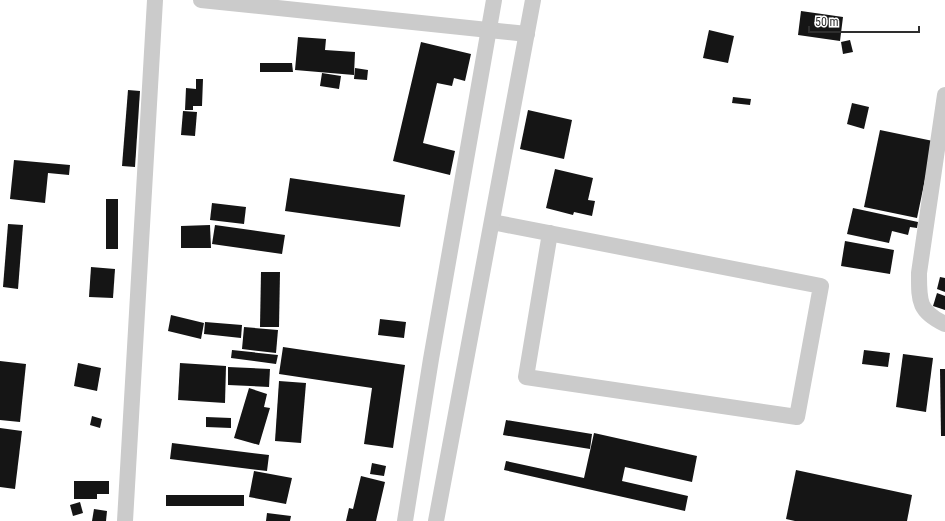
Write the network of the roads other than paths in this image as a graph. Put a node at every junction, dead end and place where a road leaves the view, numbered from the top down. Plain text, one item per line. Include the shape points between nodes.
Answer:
1 (155, 0) edge
2 (201, 0) edge
3 (494, 0) edge
4 (532, 0) edge
5 (489, 30) junction
6 (527, 34) junction
7 (945, 95) edge
8 (492, 222) junction
9 (550, 233) junction
10 (945, 324) edge
11 (125, 521) edge
12 (405, 521) edge
13 (436, 521) edge

1 - 11 street
2 - 5 street
3 - 5 street
4 - 6 street
5 - 6 street
5 - 12 street
6 - 8 street
7 - 10 street via 919,273 919,300 927,314
8 - 9 street
8 - 13 street
9 - 9 street via 821,286 797,417 526,377

